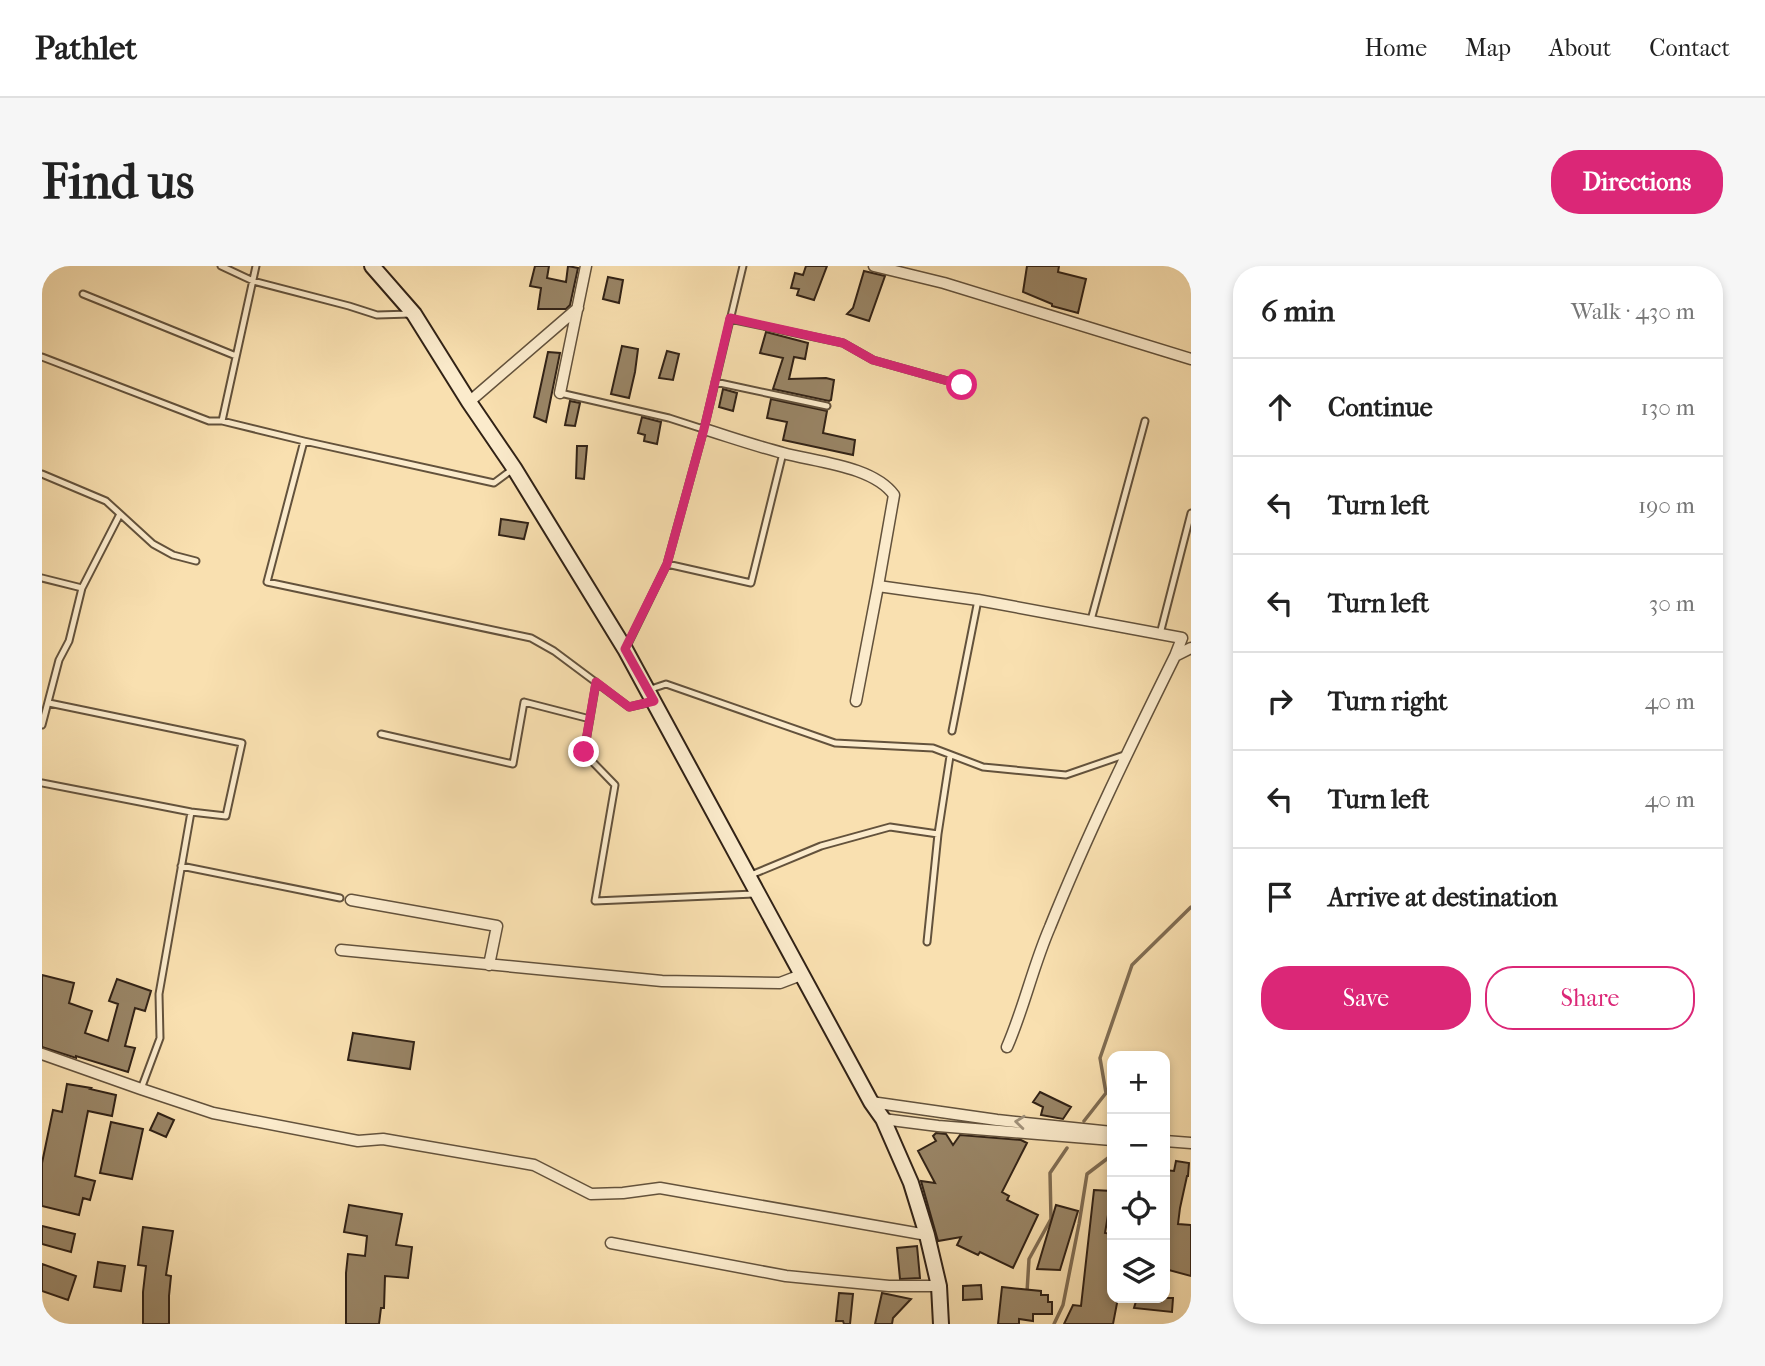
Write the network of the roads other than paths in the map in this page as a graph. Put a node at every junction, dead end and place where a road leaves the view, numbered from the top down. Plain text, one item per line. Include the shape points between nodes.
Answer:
1 (221, 266) edge
2 (256, 266) edge
3 (372, 266) edge
4 (586, 266) edge
5 (743, 266) edge
6 (874, 266) edge
7 (253, 281) junction
8 (83, 294) dead end
9 (578, 308) junction
10 (414, 314) junction
11 (730, 318) junction
12 (236, 356) junction
13 (42, 357) edge
14 (1191, 359) edge
15 (715, 382) junction
16 (962, 385) dead end
17 (560, 393) joint
18 (469, 402) junction
19 (827, 406) dead end
20 (222, 421) junction
21 (1145, 421) dead end
22 (704, 429) junction
23 (304, 441) junction
24 (783, 453) junction
25 (514, 468) junction
26 (42, 474) edge
27 (1191, 513) edge
28 (120, 514) junction
29 (196, 561) dead end
30 (667, 564) junction
31 (42, 578) edge
32 (878, 586) junction
33 (82, 588) junction
34 (978, 600) junction
35 (1091, 621) junction
36 (1160, 634) junction
37 (1191, 648) edge
38 (625, 649) junction
39 (1175, 656) junction
40 (596, 682) junction
41 (651, 696) junction
42 (856, 701) dead end
43 (49, 703) junction
44 (590, 719) junction
45 (42, 725) edge
46 (952, 731) dead end
47 (381, 734) dead end
48 (1127, 754) junction
49 (950, 756) junction
50 (42, 783) edge
51 (191, 812) junction
52 (938, 834) junction
53 (181, 866) junction
54 (748, 876) junction
55 (757, 894) junction
56 (346, 899) joint
57 (927, 942) dead end
58 (341, 950) dead end
59 (489, 965) junction
60 (801, 975) junction
61 (1007, 1047) dead end
62 (42, 1054) edge
63 (141, 1090) junction
64 (871, 1102) junction
65 (883, 1119) junction
66 (1107, 1131) edge
67 (1107, 1140) edge
68 (1170, 1141) edge
69 (1191, 1143) edge
70 (927, 1234) junction
71 (611, 1243) dead end
72 (939, 1286) junction
73 (942, 1324) edge

1 - 7 lane
2 - 7 lane
3 - 10 main road
4 - 9 street
5 - 11 lane
6 - 14 street
7 - 10 lane via 377,315
7 - 12 lane
8 - 12 lane
9 - 17 street
9 - 18 street
10 - 18 main road
11 - 15 lane
11 - 16 lane via 843,343 873,360
12 - 20 lane
13 - 20 lane via 209,421
15 - 19 lane
15 - 22 lane
17 - 22 lane
18 - 25 main road
20 - 23 lane
21 - 35 lane
22 - 24 street
22 - 30 lane
23 - 25 lane via 494,483
23 - 40 lane via 267,582 531,638
24 - 30 lane via 751,583
24 - 32 street via 854,469 888,486 894,495
25 - 38 main road
26 - 28 lane via 106,501
27 - 36 lane
28 - 29 lane via 153,544
28 - 33 lane
30 - 38 lane
31 - 33 lane
32 - 34 street
32 - 42 street
33 - 43 lane
34 - 35 street
34 - 46 lane
35 - 36 street
36 - 39 street via 1182,638
37 - 39 street
38 - 41 main road
39 - 48 street
40 - 41 lane via 629,707
40 - 44 lane
41 - 49 lane via 666,684 835,743 933,748
41 - 54 main road
43 - 45 lane
43 - 51 lane via 242,743 226,816
44 - 47 lane via 524,702 513,764
44 - 55 lane via 584,752 615,785 595,901
48 - 49 lane via 1066,775 983,766
48 - 61 street via 1049,929
49 - 52 lane
50 - 51 lane
51 - 53 lane
52 - 54 lane via 890,827 821,846
52 - 57 lane
53 - 56 lane
53 - 63 lane via 159,994 160,1038
54 - 55 main road
55 - 60 main road
56 - 59 street via 497,926
58 - 59 street
59 - 60 street via 662,981 780,983
60 - 64 main road
62 - 63 street
63 - 70 street via 213,1113 358,1141 383,1139 534,1165 591,1194 660,1188
64 - 65 main road
66 -> 64 street
65 - 67 street
65 - 70 main road
68 - 69 street
70 - 72 main road
71 - 72 street via 786,1276
72 - 73 main road

